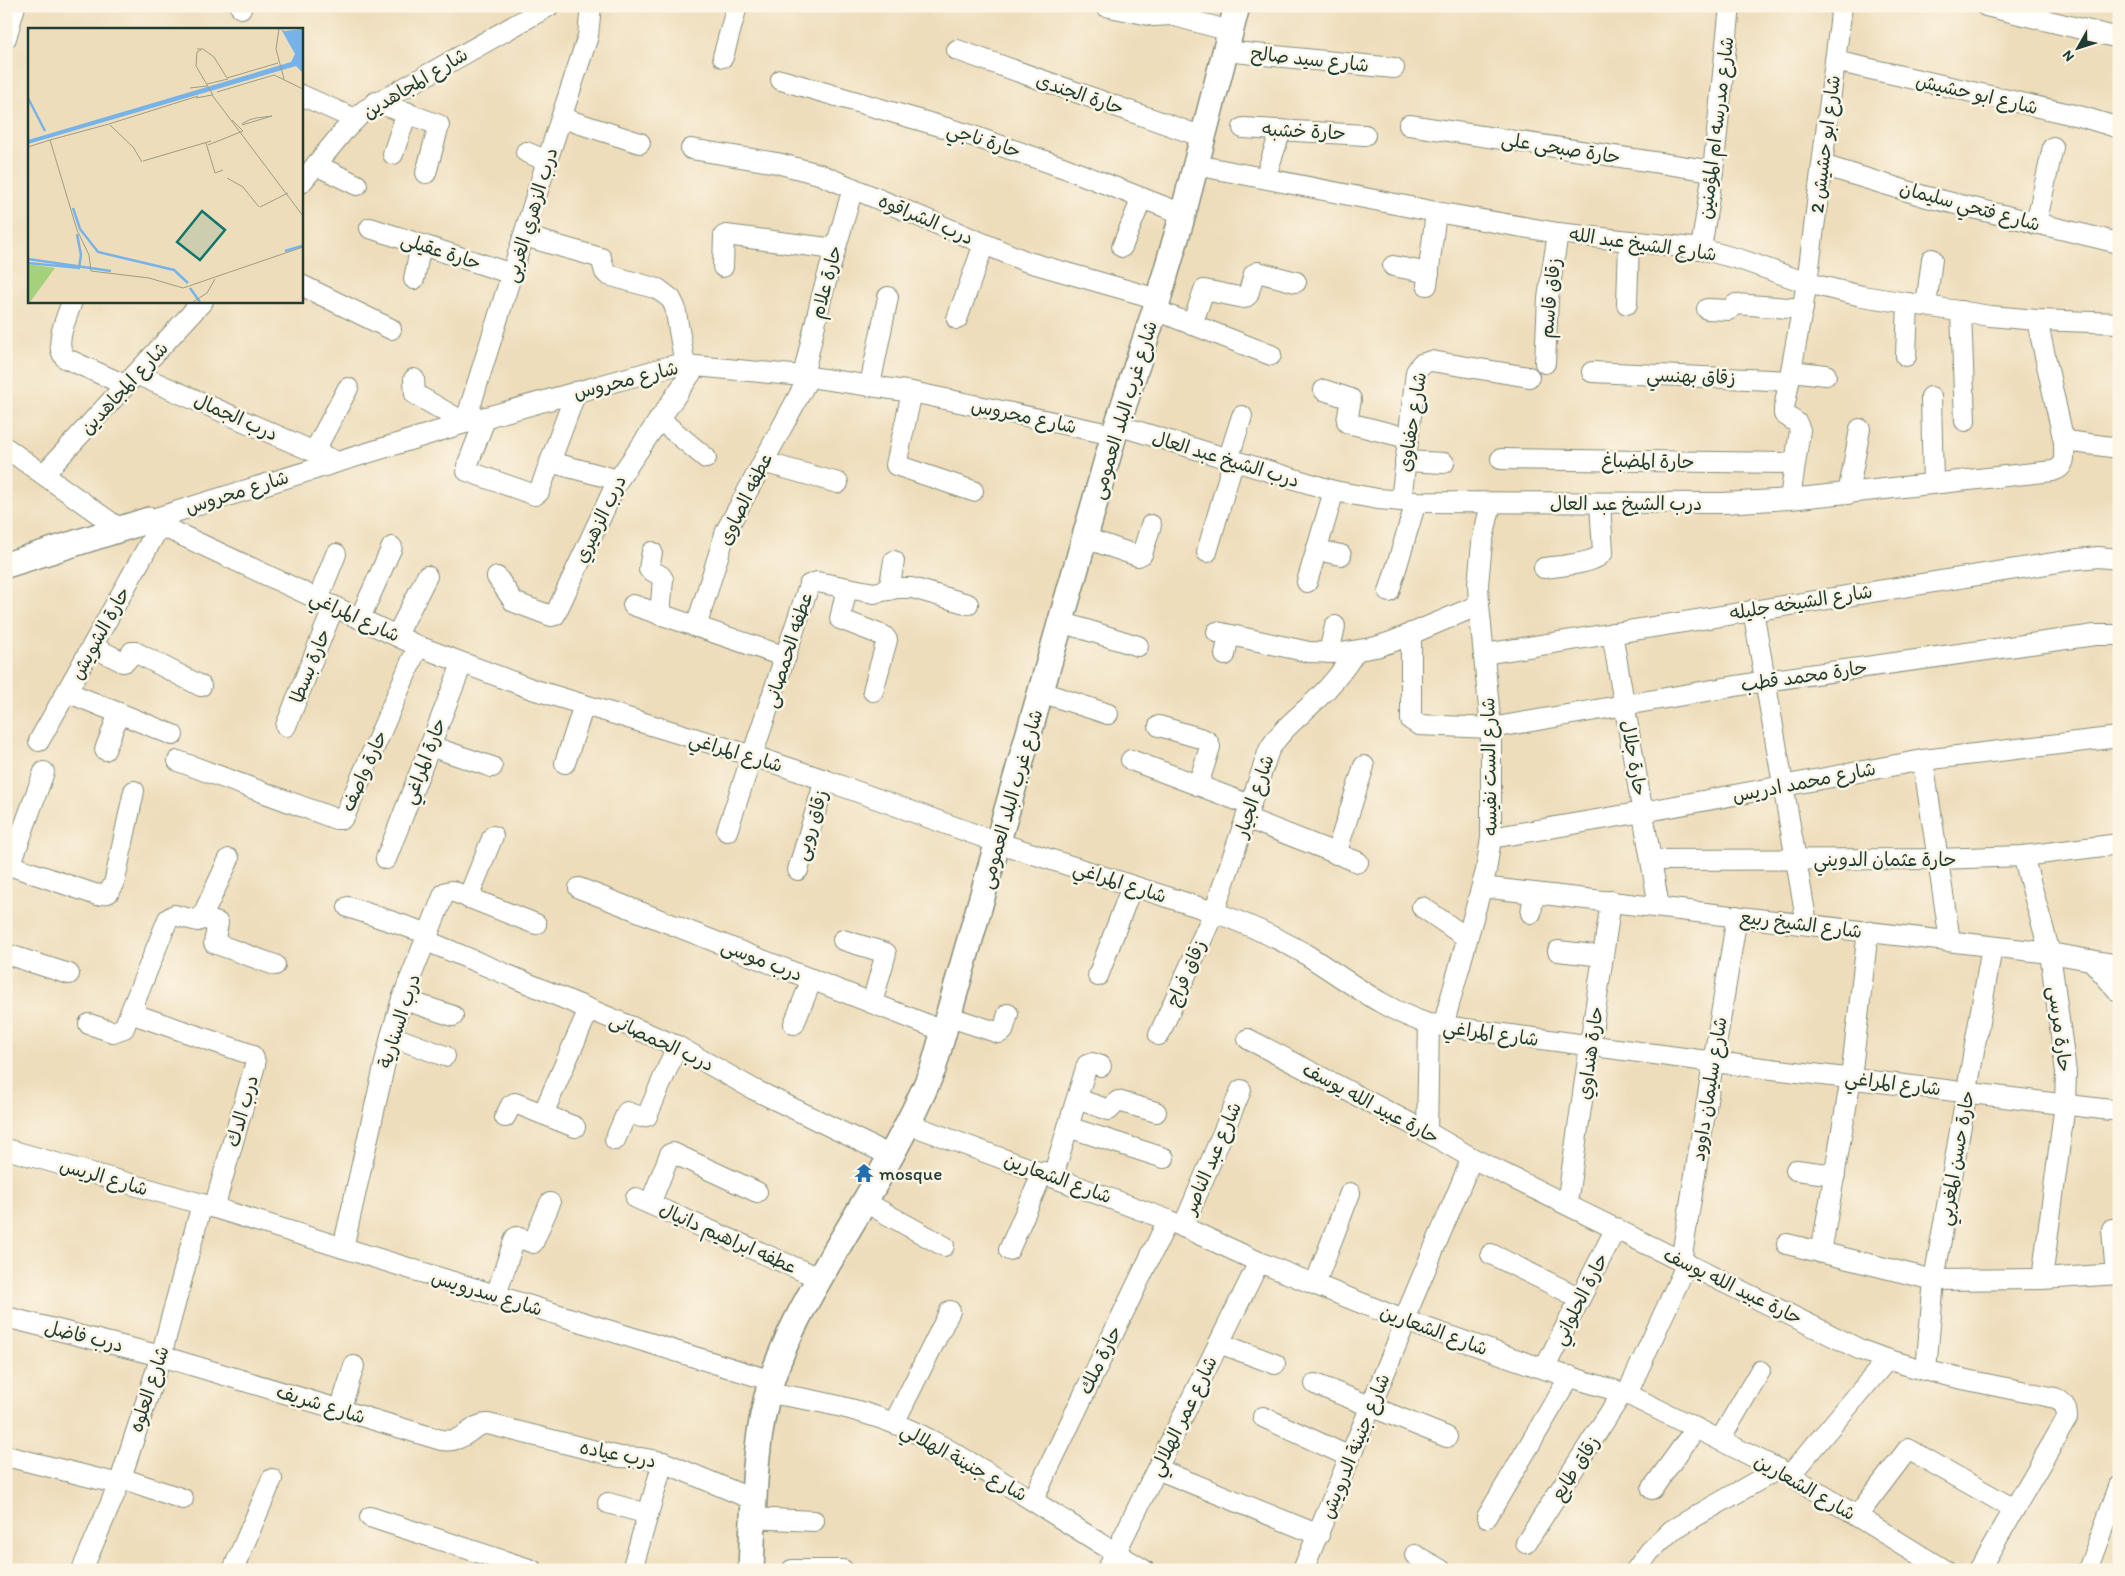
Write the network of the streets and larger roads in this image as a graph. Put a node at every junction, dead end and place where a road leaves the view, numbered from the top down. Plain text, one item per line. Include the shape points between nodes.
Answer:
1 (16, 6) edge
2 (549, 6) edge
3 (591, 6) edge
4 (737, 6) edge
5 (1105, 6) edge
6 (1237, 6) edge
7 (1730, 6) edge
8 (1842, 6) edge
9 (1986, 6) edge
10 (2040, 12) edge
11 (6, 38) edge
12 (2119, 38) edge
13 (1228, 41) junction
14 (957, 50) dead end
15 (723, 57) dead end
16 (1835, 61) junction
17 (1394, 68) dead end
18 (781, 80) dead end
19 (302, 95) edge
20 (376, 102) junction
21 (406, 112) junction
22 (562, 118) junction
23 (355, 119) junction
24 (1409, 125) dead end
25 (1243, 128) dead end
26 (2119, 128) edge
27 (1281, 130) junction
28 (1365, 135) dead end
29 (1203, 137) junction
30 (640, 143) dead end
31 (2053, 147) dead end
32 (691, 149) dead end
33 (526, 152) dead end
34 (393, 154) dead end
35 (547, 161) junction
36 (316, 165) junction
37 (1196, 165) junction
38 (1822, 165) junction
39 (1713, 172) junction
40 (426, 173) dead end
41 (1265, 178) junction
42 (302, 182) edge
43 (357, 184) dead end
44 (853, 188) junction
45 (1142, 198) junction
46 (1436, 212) junction
47 (1182, 214) junction
48 (2036, 224) junction
49 (370, 228) dead end
50 (1558, 233) junction
51 (524, 236) junction
52 (1629, 241) junction
53 (2119, 243) edge
54 (984, 244) junction
55 (421, 245) junction
56 (1122, 247) dead end
57 (835, 249) junction
58 (1701, 249) junction
59 (1932, 259) dead end
60 (1393, 266) dead end
61 (723, 267) dead end
62 (512, 274) junction
63 (414, 279) dead end
64 (1296, 282) dead end
65 (1807, 283) junction
66 (302, 285) edge
67 (888, 297) dead end
68 (72, 302) edge
69 (202, 302) edge
70 (1156, 304) junction
71 (1627, 304) dead end
72 (1917, 304) junction
73 (1803, 308) junction
74 (1961, 311) junction
75 (1715, 314) dead end
76 (957, 318) dead end
77 (2037, 320) junction
78 (2119, 323) edge
79 (1192, 325) junction
80 (391, 329) dead end
81 (1271, 355) dead end
82 (1906, 356) dead end
83 (1545, 363) dead end
84 (690, 366) junction
85 (1592, 372) dead end
86 (1826, 375) dead end
87 (806, 376) junction
88 (1790, 376) junction
89 (1529, 377) dead end
90 (131, 379) junction
91 (414, 380) dead end
92 (870, 385) junction
93 (348, 388) dead end
94 (1324, 390) dead end
95 (576, 392) junction
96 (912, 392) junction
97 (1931, 397) dead end
98 (1242, 416) dead end
99 (486, 417) junction
100 (659, 419) junction
101 (1964, 421) dead end
102 (465, 423) junction
103 (1115, 430) junction
104 (1860, 430) dead end
105 (1408, 438) junction
106 (2064, 442) junction
107 (6, 448) edge
108 (2119, 448) edge
109 (314, 452) junction
110 (706, 458) dead end
111 (1501, 459) dead end
112 (335, 461) junction
113 (1231, 461) junction
114 (1406, 461) junction
115 (550, 462) junction
116 (763, 462) junction
117 (1444, 463) dead end
118 (1795, 463) junction
119 (44, 474) junction
120 (618, 480) junction
121 (838, 483) dead end
122 (1933, 484) junction
123 (973, 491) dead end
124 (1334, 491) junction
125 (1848, 494) junction
126 (1790, 499) junction
127 (1409, 502) junction
128 (1491, 503) junction
129 (1600, 503) junction
130 (155, 522) junction
131 (1151, 525) dead end
132 (120, 529) junction
133 (1085, 538) junction
134 (392, 547) dead end
135 (1316, 550) junction
136 (652, 552) dead end
137 (1207, 552) dead end
138 (336, 554) dead end
139 (1341, 555) dead end
140 (2119, 559) edge
141 (894, 561) dead end
142 (6, 565) edge
143 (1544, 568) dead end
144 (427, 576) dead end
145 (497, 577) dead end
146 (1306, 582) dead end
147 (847, 588) junction
148 (889, 590) junction
149 (1389, 592) dead end
150 (326, 602) junction
151 (968, 604) dead end
152 (1479, 604) junction
153 (633, 606) dead end
154 (1753, 610) junction
155 (660, 615) junction
156 (360, 618) junction
157 (1062, 622) junction
158 (1335, 626) dead end
159 (696, 627) junction
160 (1411, 633) junction
161 (1612, 633) junction
162 (2119, 635) edge
163 (397, 636) junction
164 (418, 646) junction
165 (1138, 646) dead end
166 (93, 647) junction
167 (1356, 651) junction
168 (1329, 653) junction
169 (1484, 654) junction
170 (1225, 655) dead end
171 (786, 657) junction
172 (462, 664) junction
173 (1766, 681) junction
174 (201, 686) dead end
175 (873, 691) dead end
176 (67, 692) junction
177 (1041, 692) junction
178 (1624, 705) junction
179 (584, 706) junction
180 (119, 713) junction
181 (1108, 714) dead end
182 (286, 726) dead end
183 (1159, 726) dead end
184 (1491, 728) junction
185 (173, 735) dead end
186 (2119, 737) edge
187 (38, 741) dead end
188 (430, 746) junction
189 (105, 750) dead end
190 (753, 756) junction
191 (1131, 760) dead end
192 (1923, 760) junction
193 (178, 761) dead end
194 (565, 764) dead end
195 (1364, 766) dead end
196 (492, 767) dead end
197 (44, 772) dead end
198 (825, 780) junction
199 (1198, 785) junction
200 (1783, 786) junction
201 (134, 791) dead end
202 (1248, 811) junction
203 (1643, 812) junction
204 (727, 831) dead end
205 (493, 836) dead end
206 (1491, 838) junction
207 (999, 843) junction
208 (2119, 844) edge
209 (1336, 854) junction
210 (2023, 856) junction
211 (229, 859) dead end
212 (386, 859) dead end
213 (1938, 859) junction
214 (1651, 860) junction
215 (1796, 860) junction
216 (1358, 862) dead end
217 (8, 865) edge
218 (798, 870) dead end
219 (1132, 886) junction
220 (1482, 887) junction
221 (578, 888) dead end
222 (1534, 893) junction
223 (468, 898) junction
224 (1611, 901) junction
225 (348, 907) dead end
226 (1422, 907) dead end
227 (1659, 907) junction
228 (1214, 912) junction
229 (1531, 913) dead end
230 (1737, 916) junction
231 (202, 918) junction
232 (536, 924) dead end
233 (1806, 924) junction
234 (1868, 931) junction
235 (428, 937) junction
236 (1467, 938) junction
237 (843, 940) dead end
238 (1950, 941) junction
239 (1992, 947) junction
240 (1558, 951) dead end
241 (2050, 953) junction
242 (6, 954) edge
243 (1603, 956) junction
244 (2091, 960) junction
245 (275, 965) dead end
246 (2119, 965) edge
247 (69, 974) dead end
248 (1098, 976) dead end
249 (812, 979) junction
250 (2119, 992) edge
251 (402, 998) junction
252 (872, 1003) junction
253 (134, 1005) junction
254 (589, 1008) junction
255 (1008, 1014) dead end
256 (453, 1016) dead end
257 (89, 1024) dead end
258 (794, 1024) dead end
259 (948, 1024) junction
260 (1436, 1025) junction
261 (1159, 1035) dead end
262 (390, 1036) junction
263 (1248, 1039) dead end
264 (677, 1046) junction
265 (1591, 1046) junction
266 (445, 1056) dead end
267 (1714, 1062) junction
268 (1101, 1066) dead end
269 (1851, 1078) junction
270 (1241, 1090) dead end
271 (1968, 1092) junction
272 (1077, 1099) junction
273 (2065, 1104) junction
274 (2119, 1111) edge
275 (1156, 1112) dead end
276 (543, 1114) junction
277 (505, 1117) dead end
278 (909, 1124) junction
279 (575, 1127) dead end
280 (1068, 1127) junction
281 (1427, 1132) junction
282 (615, 1140) dead end
283 (6, 1149) edge
284 (892, 1156) junction
285 (1164, 1158) dead end
286 (1472, 1158) junction
287 (1796, 1170) dead end
288 (1048, 1174) junction
289 (1835, 1174) junction
290 (757, 1192) dead end
291 (1350, 1194) dead end
292 (864, 1202) junction
293 (550, 1203) dead end
294 (1567, 1204) junction
295 (208, 1206) junction
296 (1176, 1223) junction
297 (1616, 1228) junction
298 (2112, 1229) dead end
299 (1787, 1244) dead end
300 (944, 1246) dead end
301 (343, 1248) junction
302 (1008, 1250) dead end
303 (1821, 1253) junction
304 (1491, 1254) dead end
305 (1259, 1262) junction
306 (1684, 1262) junction
307 (2117, 1274) edge
308 (819, 1278) junction
309 (2042, 1279) junction
310 (1934, 1280) junction
311 (1315, 1284) junction
312 (496, 1295) junction
313 (1580, 1298) junction
314 (950, 1311) dead end
315 (6, 1317) edge
316 (1405, 1321) junction
317 (1219, 1343) junction
318 (161, 1356) junction
319 (1887, 1360) junction
320 (1276, 1364) dead end
321 (354, 1366) dead end
322 (1544, 1369) junction
323 (1926, 1370) junction
324 (1760, 1371) dead end
325 (1570, 1376) junction
326 (1315, 1384) dead end
327 (770, 1387) junction
328 (1625, 1393) junction
329 (1371, 1406) junction
330 (340, 1410) junction
331 (1263, 1417) dead end
332 (894, 1423) junction
333 (478, 1426) joint
334 (1696, 1428) junction
335 (1447, 1437) dead end
336 (1720, 1440) junction
337 (6, 1456) edge
338 (1350, 1457) junction
339 (662, 1462) junction
340 (1157, 1469) junction
341 (1784, 1472) junction
342 (272, 1479) dead end
343 (120, 1481) junction
344 (2119, 1486) edge
345 (1652, 1489) dead end
346 (183, 1499) dead end
347 (1033, 1500) junction
348 (608, 1503) dead end
349 (754, 1509) junction
350 (2014, 1509) junction
351 (648, 1514) junction
352 (1857, 1516) junction
353 (370, 1517) dead end
354 (1487, 1517) dead end
355 (814, 1521) dead end
356 (1319, 1535) junction
357 (1526, 1543) dead end
358 (1415, 1555) dead end
359 (1112, 1561) edge
360 (1943, 1569) edge
361 (82, 1570) edge
362 (233, 1570) edge
363 (532, 1570) edge
364 (632, 1570) edge
365 (751, 1570) edge
366 (792, 1570) edge
367 (843, 1570) edge
368 (1144, 1570) edge
369 (1303, 1570) edge
370 (1441, 1570) edge
371 (1636, 1570) edge
372 (1980, 1570) edge
373 (2088, 1570) edge

1 - 11 street
2 - 20 street, شارع المجاهدين
3 - 22 street, درب الزهري الغربى via 588,36
4 - 15 street
5 - 13 street, شارع سيد صالح via 1154,16 1171,15
6 - 13 street, شارع غرب البلد العمومى
7 - 39 street, شارع مدرسه ام المؤمنين
8 - 16 street, شارع ابو حشيش 2
9 - 10 street
10 - 12 street
13 - 17 street, شارع سيد صالح
13 - 29 street, شارع غرب البلد العمومى
14 - 29 street, حارة الجندى
16 - 26 street, شارع ابو حشيش
16 - 38 street, شارع ابو حشيش 2
18 - 45 street, حارة ناجي via 964,133
19 - 23 street
20 - 21 street
20 - 23 street, شارع المجاهدين
21 - 34 street
21 - 40 street via 439,125
22 - 30 street
22 - 35 street, درب الزهري الغربى
23 - 36 street, شارع المجاهدين
24 - 39 street, حارة صبحى على
25 - 27 street, حارة خشبه
27 - 28 street, حارة خشبه
27 - 41 street
29 - 37 street, شارع غرب البلد العمومى
31 - 48 street
32 - 44 street, درب الشراقوه via 777,163 819,174
33 - 35 street
35 - 51 street, درب الزهري الغربى
36 - 42 street, شارع المجاهدين
36 - 43 street
37 - 41 street, شارع الشيخ عبد الله
37 - 47 street, شارع غرب البلد العمومى
38 - 48 street, شارع فتحي سليمان via 1927,197
38 - 65 street, شارع ابو حشيش 2
39 - 58 street, شارع مدرسه ام المؤمنين
41 - 46 street, شارع الشيخ عبد الله
44 - 54 street, درب الشراقوه
44 - 57 street, حارة علام
45 - 47 street, حارة ناجي
45 - 56 street
46 - 50 street, شارع الشيخ عبد الله
46 - 60 street via 1428,279
47 - 70 street, شارع غرب البلد العمومى
48 - 53 street, شارع فتحي سليمان
49 - 55 street, حارة عقيلى
50 - 52 street, شارع الشيخ عبد الله
50 - 83 street, زقاق قاسم via 1548,298
51 - 62 street, درب الزهري الغربى
51 - 84 street via 601,258 608,275 665,293 675,307
52 - 58 street, شارع الشيخ عبد الله
52 - 71 street
54 - 70 street, درب الشراقوه via 1025,261
54 - 76 street
55 - 62 street, حارة عقيلى
55 - 63 street
57 - 61 street via 726,234
57 - 87 street, حارة علام via 821,299
58 - 65 street, شارع الشيخ عبد الله
59 - 72 street
62 - 102 street, درب الزهري الغربى
64 - 79 street via 1258,272 1254,274 1248,295 1244,298 1204,290
65 - 72 street, شارع الشيخ عبد الله
65 - 73 street, شارع ابو حشيش 2
66 - 80 street
67 - 92 street
68 - 90 street, درب الجمال via 60,341 62,353 66,358
69 - 90 street, شارع المجاهدين
70 - 79 street, درب الشراقوه
70 - 103 street, شارع غرب البلد العمومى
72 - 74 street, شارع الشيخ عبد الله
72 - 82 street
73 - 75 street via 1736,304 1730,310
73 - 88 street, شارع ابو حشيش 2
74 - 77 street, شارع الشيخ عبد الله
74 - 101 street
77 - 78 street, شارع الشيخ عبد الله
77 - 106 street, درب الشيخ عبد العال
79 - 81 street, درب الشراقوه
84 - 87 street, شارع محروس
84 - 95 street, شارع محروس via 659,369
84 - 100 street, درب الزهيري
85 - 88 street, زقاق بهنسي
86 - 88 street, زقاق بهنسي
87 - 92 street, شارع محروس
87 - 116 street, عطفه الصاوى
88 - 118 street, شارع ابو حشيش 2 via 1783,411 1800,427
89 - 105 street, شارع حفناوى via 1431,360 1424,362 1416,372
90 - 109 street, درب الجمال
90 - 119 street, شارع المجاهدين
91 - 102 street via 415,394
92 - 96 street, شارع محروس
93 - 109 street
94 - 105 street via 1352,399 1348,423
95 - 99 street, شارع محروس
95 - 115 street
96 - 103 street, شارع محروس
96 - 123 street via 896,465
97 - 122 street
98 - 113 street
99 - 102 street, شارع محروس
99 - 115 street via 467,466 468,472 534,495 539,492
100 - 110 street
100 - 120 street, درب الزهيري
102 - 112 street, شارع محروس
103 - 113 street, درب الشيخ عبد العال
103 - 133 street, شارع غرب البلد العمومى
104 - 125 street
105 - 114 street, شارع حفناوى
106 - 108 street
106 - 122 street, درب الشيخ عبد العال via 2064,463 2057,469
107 - 119 street
109 - 112 street, درب الجمال
111 - 118 street, حارة المضباغ
112 - 130 street, شارع محروس
113 - 124 street, درب الشيخ عبد العال
113 - 137 street
114 - 117 street
114 - 127 street, شارع حفناوى
115 - 120 street
116 - 121 street
116 - 159 street, عطفه الصاوى via 726,531
118 - 126 street
119 - 132 street
120 - 145 street, درب الزهيري via 555,615 514,602
122 - 125 street, درب الشيخ عبد العال
124 - 127 street, درب الشيخ عبد العال
124 - 135 street
125 - 126 street, درب الشيخ عبد العال
126 - 129 street, درب الشيخ عبد العال via 1723,503
127 - 128 street, درب الشيخ عبد العال
127 - 149 street, شارع حفناوى
128 - 129 street, درب الشيخ عبد العال
128 - 152 street, شارع الست نفيسه via 1479,563
129 - 143 street via 1600,556
130 - 132 street
130 - 150 street, شارع المراغي
130 - 166 street, حارة الشويش
131 - 133 street via 1142,554 1138,556
132 - 142 street
133 - 157 street, شارع غرب البلد العمومى
134 - 156 street
135 - 139 street
135 - 146 street
136 - 155 street via 649,568 663,579
138 - 150 street, حارة بسطا
140 - 154 street, شارع الشيخه جليله via 2078,558
141 - 148 street
144 - 163 street
147 - 148 street, عطفه الحمصانى via 874,593
147 - 171 street, عطفه الحمصانى via 817,582 809,585
147 - 175 street via 840,619 887,640
148 - 151 street, عطفه الحمصانى via 912,588
150 - 156 street, شارع المراغي
150 - 182 street, حارة بسطا
152 - 160 street
152 - 169 street, شارع الست نفيسه
153 - 155 street
154 - 161 street, شارع الشيخه جليله
154 - 173 street
155 - 159 street
156 - 163 street, شارع المراغي
157 - 165 street
157 - 177 street, شارع غرب البلد العمومى
158 - 168 street
159 - 171 street
160 - 167 street
160 - 184 street, حارة محمد قطب via 1411,720 1419,725
161 - 169 street, شارع الشيخه جليله
161 - 178 street, حارة جلال
162 - 173 street, حارة محمد قطب via 2095,635
163 - 164 street, شارع المراغي
164 - 172 street, شارع المراغي
164 - 193 street, حارة واصف via 342,819
166 - 174 street via 123,662 135,652
166 - 176 street, حارة الشويش
167 - 168 street
167 - 202 street, شارع الجيار via 1332,684 1275,739
168 - 170 street via 1223,634
169 - 184 street, شارع الست نفيسه
171 - 190 street, عطفه الحمصانى
172 - 179 street, شارع المراغي
172 - 188 street, حارة المراغي
173 - 178 street, حارة محمد قطب
173 - 200 street
176 - 180 street
176 - 187 street, حارة الشويش
177 - 181 street
177 - 207 street, شارع غرب البلد العمومى
178 - 184 street, حارة محمد قطب
178 - 203 street, حارة جلال
179 - 190 street, شارع المراغي
179 - 194 street
180 - 185 street
180 - 189 street
183 - 199 street via 1208,742 1210,748
184 - 206 street, شارع الست نفيسه
186 - 192 street, شارع محمد ادريس
188 - 196 street
188 - 212 street, حارة المراغي
190 - 198 street, شارع المراغي
190 - 204 street, عطفه الحمصانى
191 - 199 street
192 - 200 street, شارع محمد ادريس
192 - 213 street
195 - 209 street
197 - 217 street
198 - 207 street, شارع المراغي
198 - 218 street, زقاق روبى
199 - 202 street
200 - 203 street, شارع محمد ادريس
200 - 215 street
201 - 217 street via 114,884 108,893 97,895
202 - 209 street
202 - 228 street, شارع الجيار
203 - 206 street, شارع محمد ادريس
203 - 214 street, حارة جلال
205 - 223 street
206 - 220 street, شارع الست نفيسه
207 - 219 street, شارع المراغي
207 - 259 street, شارع غرب البلد العمومى
208 - 210 street, حارة عثمان الدويني
209 - 216 street
210 - 213 street, حارة عثمان الدويني
210 - 241 street, حارة مرسى
211 - 231 street
213 - 215 street, حارة عثمان الدويني
213 - 238 street
214 - 215 street, حارة عثمان الدويني
214 - 227 street, حارة جلال
215 - 233 street
219 - 228 street, شارع المراغي
219 - 248 street
220 - 222 street, شارع الشيخ ربيع
220 - 236 street, شارع الست نفيسه
221 - 249 street, درب موسى
222 - 224 street, شارع الشيخ ربيع
222 - 229 street
223 - 232 street, درب السنارية
223 - 235 street, درب السنارية via 452,891 446,892
224 - 227 street, شارع الشيخ ربيع
224 - 243 street, حارة هنداوي
225 - 235 street, درب الحمصانى
226 - 236 street
227 - 230 street, شارع الشيخ ربيع
228 - 260 street, شارع المراغي via 1278,940 1398,1011
228 - 261 street, زقاق فراج
230 - 233 street, شارع الشيخ ربيع
230 - 267 street, شارع سليمان داوود
231 - 245 street via 218,923 214,942
231 - 253 street via 169,917
233 - 234 street, شارع الشيخ ربيع
234 - 238 street, شارع الشيخ ربيع
234 - 269 street
235 - 251 street, درب السنارية
235 - 254 street, درب الحمصانى
236 - 260 street, شارع الست نفيسه
237 - 252 street via 886,953
238 - 239 street, شارع الشيخ ربيع
239 - 241 street, شارع الشيخ ربيع
239 - 271 street, حارة حسن المغربي
240 - 243 street
241 - 244 street, شارع الشيخ ربيع
241 - 273 street, حارة مرسى via 2066,1060
242 - 247 street
243 - 265 street, حارة هنداوي
244 - 246 street, شارع الشيخ ربيع
244 - 250 street
249 - 252 street, درب موسى
249 - 258 street
251 - 256 street
251 - 262 street, درب السنارية
252 - 259 street, درب موسى
253 - 257 street via 120,1031 113,1032
253 - 295 street, درب الدك via 142,1018 247,1053 255,1059
254 - 264 street, درب الحمصانى
254 - 276 street
255 - 259 street, درب موسى via 1003,1031 998,1033
259 - 278 street, شارع غرب البلد العمومى
260 - 265 street, شارع المراغي
260 - 281 street, شارع الست نفيسه
262 - 266 street
262 - 301 street, درب السنارية
263 - 281 street, حارة عبيد الله يوسف
264 - 282 street via 647,1116 627,1112
264 - 284 street, درب الحمصانى via 753,1089
265 - 267 street, شارع المراغي
265 - 294 street, حارة هنداوي
267 - 269 street, شارع المراغي
267 - 306 street, شارع سليمان داوود
268 - 272 street via 1087,1065
269 - 271 street, شارع المراغي
269 - 289 street
270 - 296 street, شارع عبد الناصر
271 - 273 street, شارع المراغي
271 - 310 street, حارة حسن المغربي
272 - 275 street via 1109,1110 1118,1101
272 - 280 street
273 - 274 street, شارع المراغي
273 - 309 street, حارة مرسى
276 - 277 street via 515,1103
276 - 279 street
278 - 284 street, شارع غرب البلد العمومى
278 - 288 street, شارع الشعارين
280 - 285 street
280 - 288 street
281 - 286 street, حارة عبيد الله يوسف
283 - 295 street, شارع الريس
284 - 292 street, شارع غرب البلد العمومى
286 - 294 street, حارة عبيد الله يوسف
286 - 316 street, شارع جنينة الدرويش
287 - 289 street
288 - 296 street, شارع الشعارين
288 - 302 street
289 - 303 street
290 - 308 street, عطفه ابراهيم دانيال via 673,1153 644,1201
291 - 311 street
292 - 300 street
292 - 308 street, شارع غرب البلد العمومى
293 - 312 street via 533,1243 515,1238
294 - 297 street, حارة عبيد الله يوسف
295 - 301 street, شارع سدرويس
295 - 318 street, شارع العلوه
296 - 305 street, شارع الشعارين
296 - 347 street, حارة ملك
297 - 306 street, حارة عبيد الله يوسف
297 - 313 street, حارة الحلواني
298 - 307 street
299 - 303 street
301 - 312 street, شارع سدرويس
303 - 310 street
304 - 313 street
305 - 311 street, شارع الشعارين
305 - 317 street, شارع عمر الهلالي
306 - 319 street, حارة عبيد الله يوسف
306 - 328 street, شارع سليمان داوود
307 - 309 street
308 - 327 street, شارع غرب البلد العمومى via 795,1320
309 - 310 street
310 - 323 street, حارة حسن المغربي
311 - 316 street, شارع الشعارين
312 - 327 street, شارع سدرويس
313 - 322 street, حارة الحلواني
314 - 332 street
315 - 318 street, درب فاضل
316 - 322 street, شارع الشعارين
316 - 329 street, شارع جنينة الدرويش
317 - 320 street
317 - 340 street, شارع عمر الهلالي
318 - 330 street, شارع شريف
318 - 343 street, شارع العلوه
319 - 323 street, حارة عبيد الله يوسف
319 - 341 street
321 - 330 street
322 - 325 street, شارع الشعارين
323 - 350 street, حارة عبيد الله يوسف via 2055,1398 2065,1406 2067,1418
324 - 336 street
325 - 328 street, شارع الشعارين
325 - 354 street
326 - 329 street
327 - 332 street, شارع جنينة الهلالي
327 - 349 street, شارع غرب البلد العمومى via 759,1439
328 - 334 street, شارع الشعارين
328 - 357 street, زقاق طايع
329 - 335 street
329 - 338 street, شارع جنينة الدرويش
330 - 333 street, شارع شريف via 448,1441 460,1439
331 - 338 street
332 - 347 street, شارع جنينة الهلالي via 949,1450
333 - 339 street, درب عياده via 488,1424 620,1457
334 - 336 street, شارع الشعارين
334 - 345 street
336 - 341 street, شارع الشعارين
337 - 343 street
338 - 356 street, شارع جنينة الدرويش
339 - 349 street, درب عياده
339 - 351 street
340 - 356 street
340 - 359 street, شارع عمر الهلالي
341 - 352 street, شارع الشعارين
341 - 371 street via 1672,1530
342 - 362 street
343 - 346 street
343 - 361 street, شارع العلوه
344 - 373 street
347 - 359 street, شارع جنينة الهلالي
348 - 351 street
349 - 355 street, درب عياده
349 - 365 street, شارع غرب البلد العمومى
350 - 352 street via 1908,1449
350 - 372 street, حارة عبيد الله يوسف
351 - 364 street
352 - 360 street, شارع الشعارين
353 - 363 street
356 - 369 street, شارع جنينة الدرويش
358 - 370 street
359 - 368 street, شارع جنينة الهلالي
366 - 367 street

